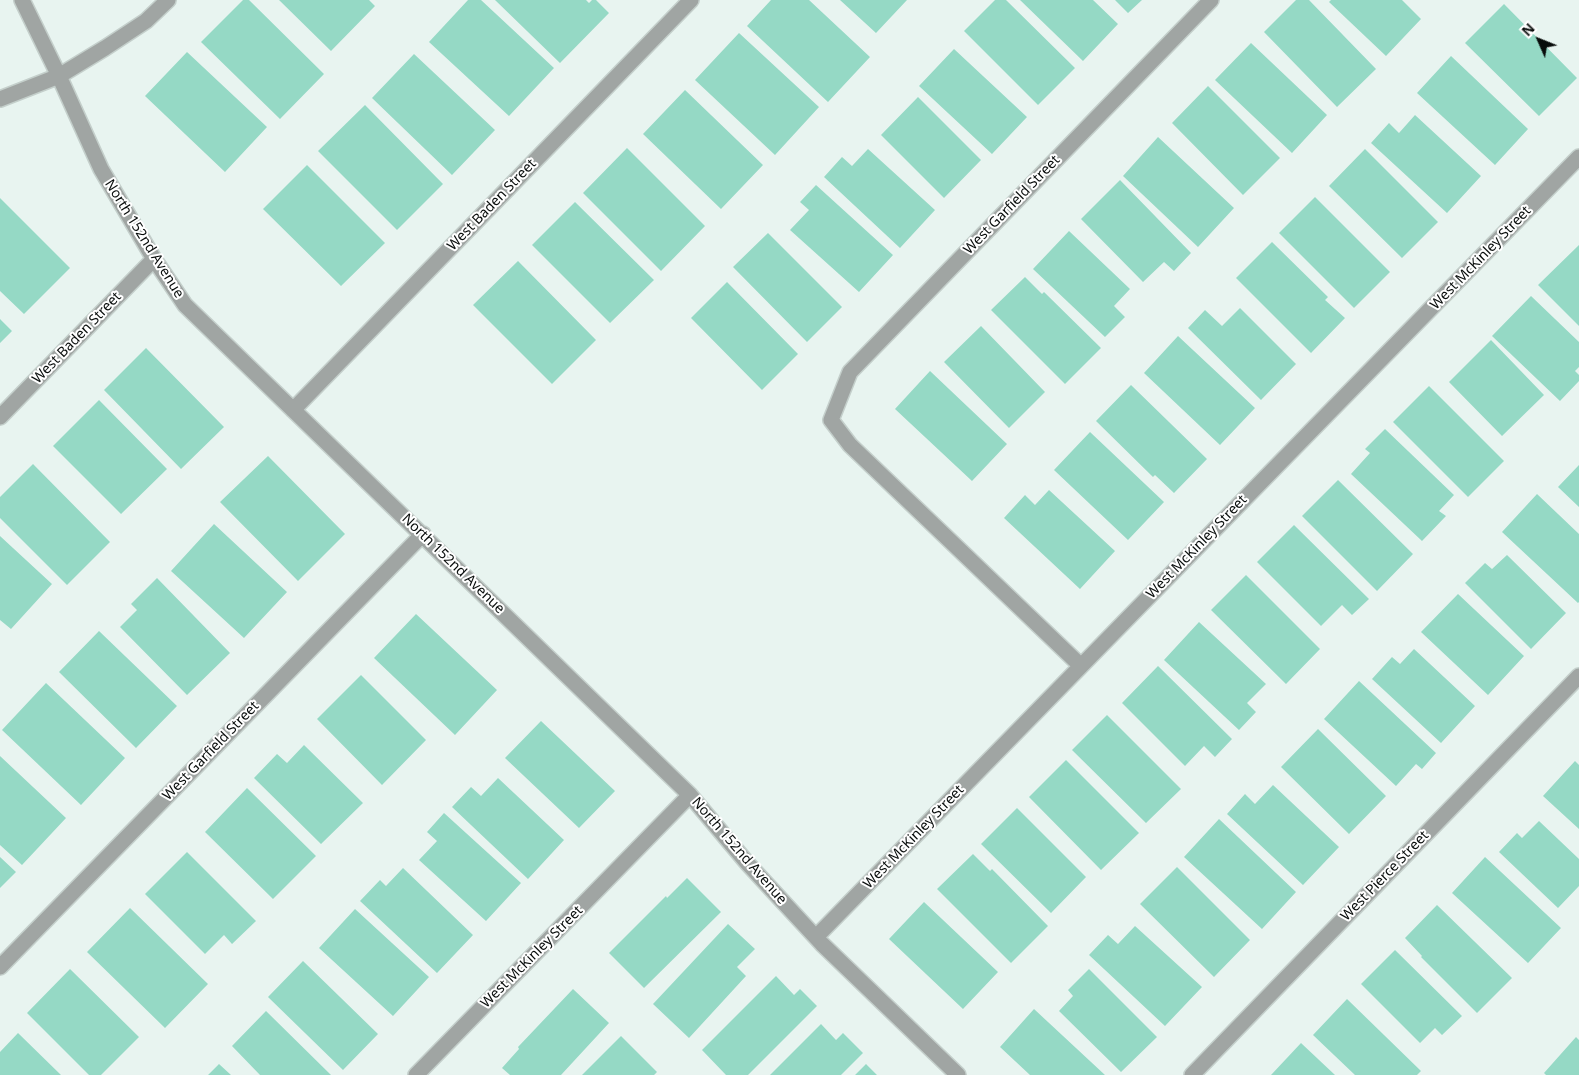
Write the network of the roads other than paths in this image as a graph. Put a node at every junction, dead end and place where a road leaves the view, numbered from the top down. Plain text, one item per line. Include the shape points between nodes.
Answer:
1 (22, 0) edge
2 (168, 0) edge
3 (691, 0) edge
4 (1211, 0) edge
5 (59, 76) junction
6 (0, 99) edge
7 (1579, 157) edge
8 (154, 259) junction
9 (293, 410) junction
10 (0, 417) edge
11 (423, 534) junction
12 (1081, 666) junction
13 (1579, 676) edge
14 (690, 795) junction
15 (816, 937) junction
16 (0, 967) edge
17 (424, 1072) edge
18 (958, 1075) edge
19 (1192, 1075) edge

1 - 5 street, North 152nd Avenue
2 - 5 street via 146,21
3 - 9 street, West Baden Street
4 - 12 street, West Garfield Street via 850,372 831,420 850,445
5 - 6 street
5 - 8 street, North 152nd Avenue via 101,169
7 - 12 street, West McKinley Street
8 - 9 street, North 152nd Avenue via 185,305
8 - 10 street, West Baden Street
9 - 11 street, North 152nd Avenue
11 - 14 street, North 152nd Avenue
11 - 16 street, West Garfield Street
12 - 15 street, West McKinley Street
13 - 19 street, West Pierce Street
14 - 15 street, North 152nd Avenue
14 - 17 street, West McKinley Street
15 - 18 street, North 152nd Avenue

